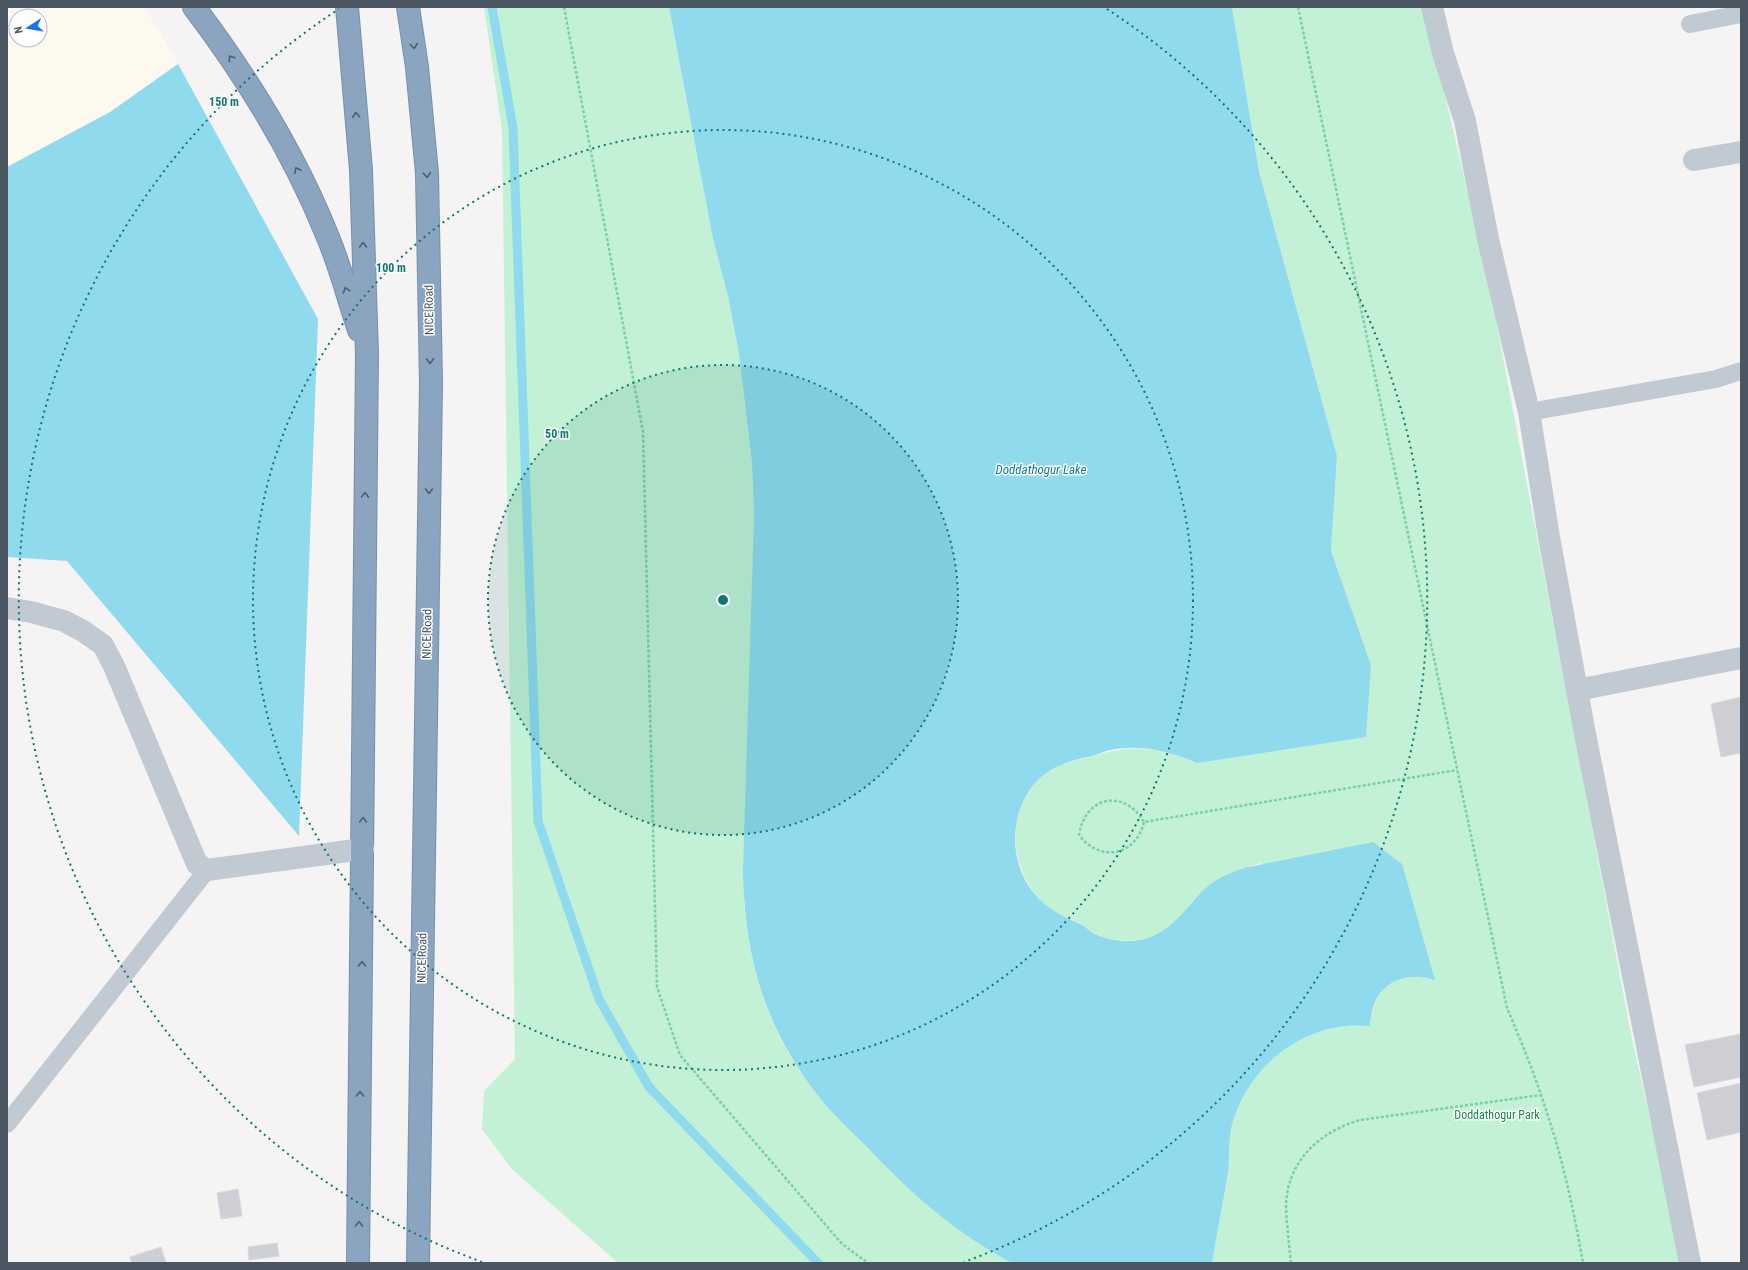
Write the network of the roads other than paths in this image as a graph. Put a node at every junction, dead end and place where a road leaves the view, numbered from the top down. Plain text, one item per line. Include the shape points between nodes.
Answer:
1 (194, 7) edge
2 (347, 7) edge
3 (408, 7) edge
4 (1432, 7) edge
5 (1741, 14) edge
6 (1690, 24) dead end
7 (1741, 152) edge
8 (1694, 160) dead end
9 (366, 354) junction
10 (1741, 370) edge
11 (1530, 412) junction
12 (7, 608) edge
13 (1741, 658) edge
14 (1577, 690) junction
15 (363, 849) junction
16 (207, 870) junction
17 (7, 1124) edge
18 (358, 1263) edge
19 (418, 1263) edge
20 (1690, 1263) edge

9 -> 1 highway via 327,235 292,161 259,100
9 -> 2 highway via 361,170
3 -> 19 highway, NICE Road via 417,67 427,173 431,383
4 - 11 street via 1443,53 1466,121 1488,239
5 - 6 lane
7 - 8 street
15 -> 9 highway
10 - 11 lane via 1716,379
11 - 14 street via 1549,537
12 - 16 street via 64,621 103,645 197,864
13 - 14 street
14 - 20 street
15 - 16 street
18 -> 15 highway
16 - 17 lane

